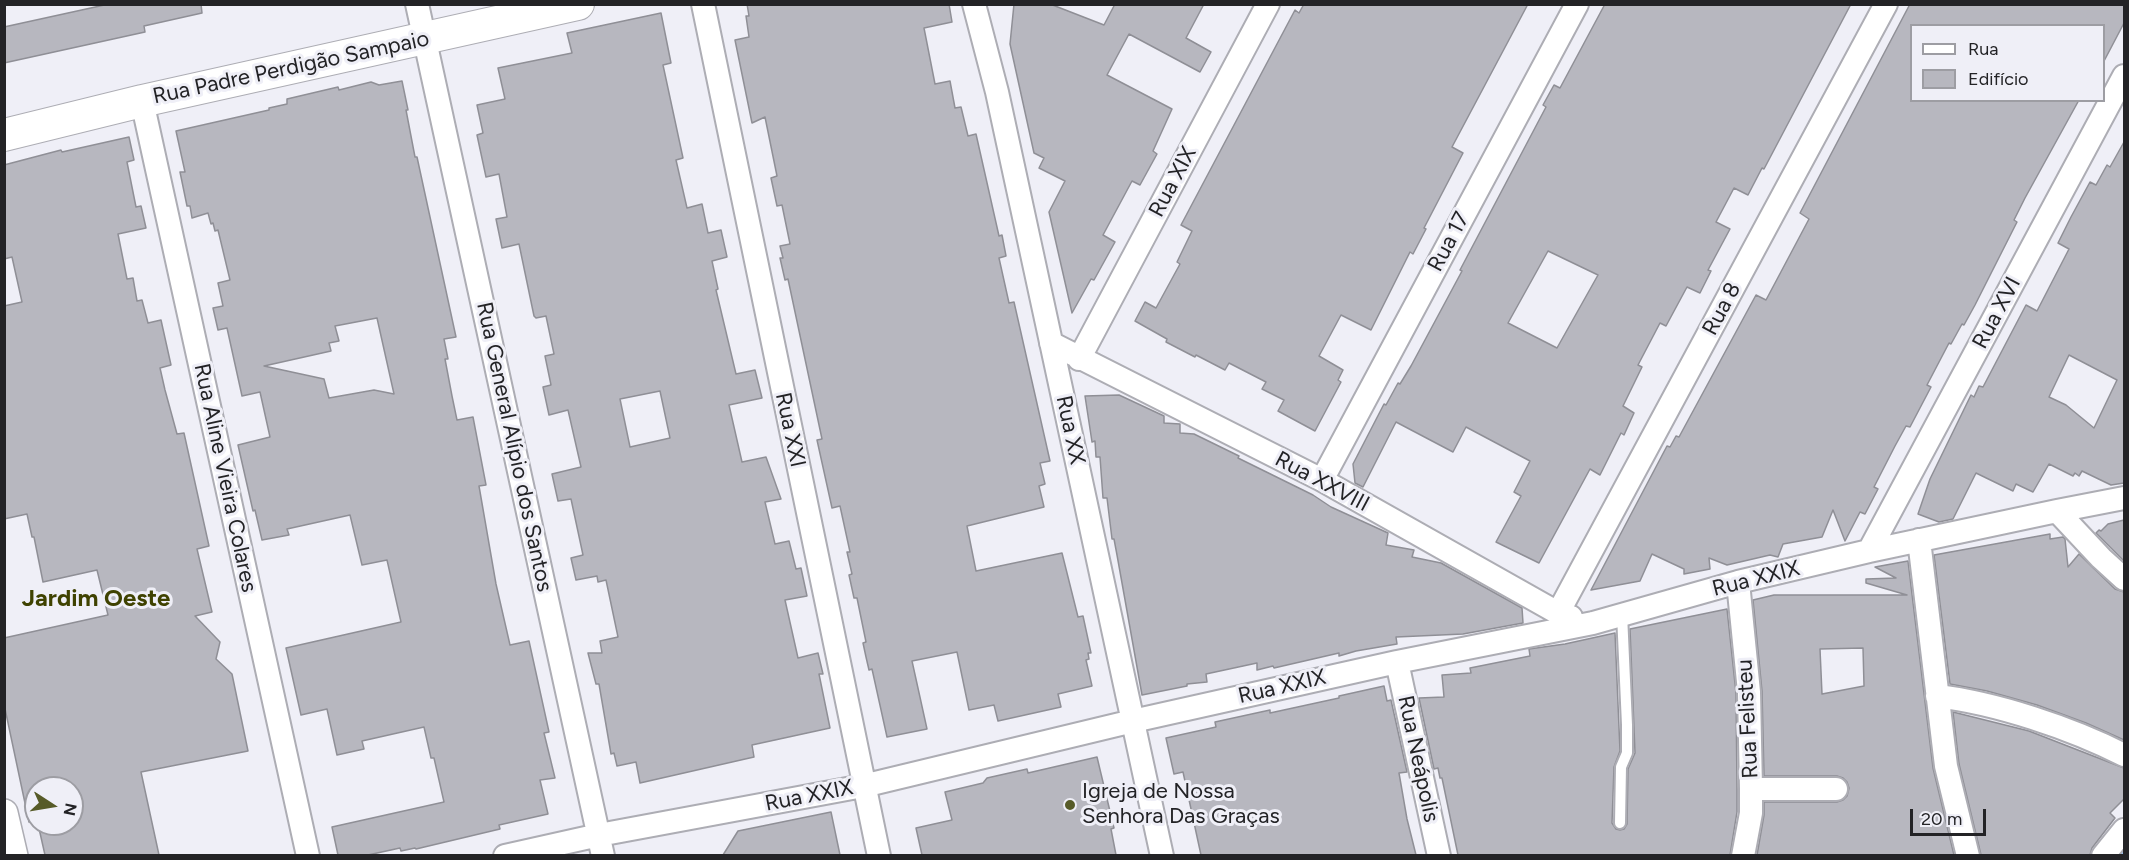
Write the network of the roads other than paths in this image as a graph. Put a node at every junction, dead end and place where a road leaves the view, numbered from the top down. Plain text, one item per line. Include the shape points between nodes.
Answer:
1 (417, 4) edge
2 (578, 4) edge
3 (703, 4) edge
4 (975, 4) edge
5 (1268, 4) edge
6 (1576, 4) edge
7 (1886, 4) edge
8 (424, 39) junction
9 (2124, 76) edge
10 (142, 101) junction
11 (4, 135) edge
12 (1051, 343) junction
13 (1079, 359) junction
14 (1322, 480) junction
15 (2124, 498) edge
16 (2058, 511) junction
17 (1919, 540) junction
18 (1869, 551) junction
19 (2124, 579) edge
20 (1738, 582) junction
21 (1558, 613) junction
22 (1622, 614) junction
23 (1593, 622) junction
24 (1397, 662) junction
25 (1937, 696) junction
26 (1133, 721) junction
27 (2124, 755) edge
28 (863, 786) junction
29 (1751, 789) junction
30 (1836, 789) dead end
31 (4, 813) edge
32 (1620, 822) dead end
33 (2124, 830) edge
34 (601, 845) edge
35 (14, 855) edge
36 (308, 855) edge
37 (505, 855) edge
38 (879, 855) edge
39 (1162, 855) edge
40 (1439, 855) edge
41 (1743, 855) edge
42 (1968, 855) edge
43 (2103, 855) edge

1 - 8 street, Rua General Alípio dos Santos
2 - 8 main road, Rua Padre Perdigão Sampaio
3 - 28 street, Rua XXI
4 - 12 street, Rua XX
5 - 13 street, Rua XIX
6 - 14 street, Rua 17
7 - 21 street, Rua 8
8 - 10 main road, Rua Padre Perdigão Sampaio
8 - 34 street, Rua General Alípio dos Santos
9 - 18 street, Rua XVI
10 - 11 main road, Rua Padre Perdigão Sampaio
10 - 36 street, Rua Aline Vieira Colares
12 - 13 street, Rua XXVIII
12 - 26 street, Rua XX
13 - 14 street, Rua XXVIII
14 - 21 street, Rua XXVIII
15 - 16 street, Rua XXIX
16 - 17 street, Rua XXIX
16 - 19 street
17 - 18 street, Rua XXIX
17 - 25 street
18 - 20 street, Rua XXIX
20 - 22 street, Rua XXIX
20 - 29 street, Rua Felisteu via 1749,692
21 - 23 street, Rua XXVIII
22 - 23 street, Rua XXIX
22 - 32 lane via 1627,753 1621,768
23 - 24 street, Rua XXIX
24 - 26 street, Rua XXIX
24 - 40 street, Rua Neápolis
25 - 27 street via 1970,700 2066,730
25 - 42 street via 1946,766
26 - 28 street, Rua XXIX
26 - 39 street, Rua XX
28 - 34 street, Rua XXIX
28 - 38 street, Rua XXI
29 - 30 street
29 - 41 street, Rua Felisteu
31 - 35 street
33 - 43 street
34 - 37 street, Rua XXIX

